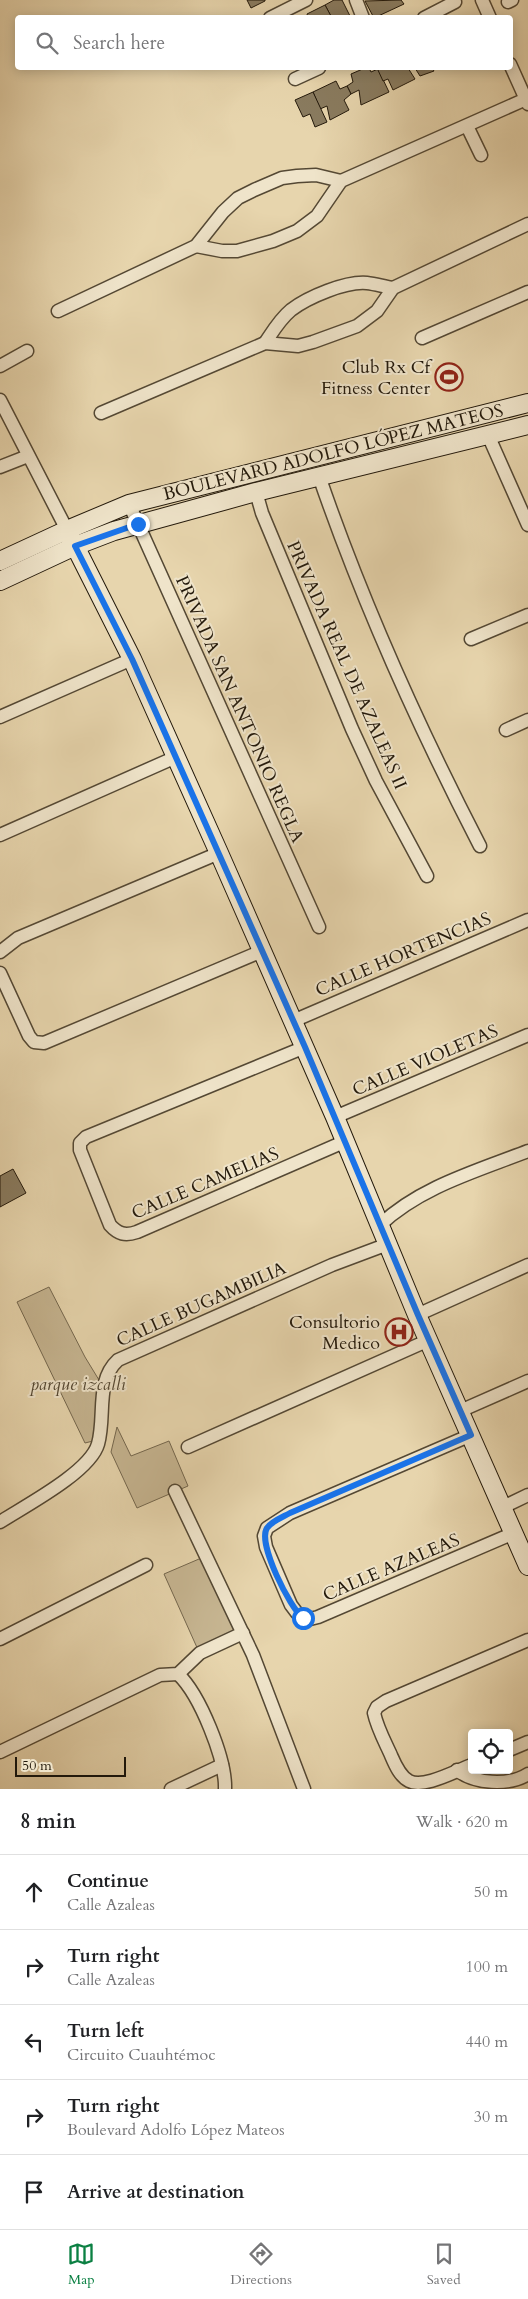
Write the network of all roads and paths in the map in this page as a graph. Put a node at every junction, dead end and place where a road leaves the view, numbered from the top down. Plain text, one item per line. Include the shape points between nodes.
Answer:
1 (306, 0) edge
2 (356, 0) edge
3 (482, 0) edge
4 (455, 2) dead end
5 (276, 15) edge
6 (363, 15) edge
7 (430, 15) edge
8 (489, 15) edge
9 (315, 70) edge
10 (513, 70) edge
11 (295, 79) dead end
12 (527, 102) edge
13 (467, 126) junction
14 (481, 155) dead end
15 (341, 181) junction
16 (528, 224) edge
17 (196, 246) junction
18 (393, 288) junction
19 (528, 292) edge
20 (58, 311) dead end
21 (422, 338) dead end
22 (266, 343) junction
23 (27, 351) dead end
24 (0, 366) edge
25 (0, 400) edge
26 (528, 403) edge
27 (101, 413) dead end
28 (528, 425) edge
29 (488, 435) junction
30 (28, 456) junction
31 (0, 467) edge
32 (319, 476) junction
33 (256, 492) junction
34 (129, 504) junction
35 (138, 524) junction
36 (528, 525) edge
37 (66, 530) junction
38 (75, 546) junction
39 (0, 561) edge
40 (0, 581) edge
41 (528, 614) edge
42 (471, 639) dead end
43 (132, 659) junction
44 (0, 717) edge
45 (528, 720) edge
46 (506, 730) dead end
47 (176, 757) junction
48 (0, 835) edge
49 (480, 846) dead end
50 (219, 853) junction
51 (427, 876) dead end
52 (528, 920) edge
53 (319, 927) dead end
54 (262, 951) junction
55 (0, 952) edge
56 (0, 973) edge
57 (293, 1021) junction
58 (528, 1035) edge
59 (305, 1047) junction
60 (336, 1117) junction
61 (346, 1142) junction
62 (528, 1151) edge
63 (380, 1226) junction
64 (388, 1244) junction
65 (528, 1265) edge
66 (418, 1315) junction
67 (429, 1340) junction
68 (528, 1381) edge
69 (460, 1411) junction
70 (471, 1435) junction
71 (188, 1447) dead end
72 (176, 1491) dead end
73 (528, 1495) edge
74 (503, 1507) junction
75 (0, 1522) edge
76 (514, 1533) junction
77 (146, 1565) dead end
78 (528, 1566) edge
79 (243, 1634) junction
80 (0, 1640) edge
81 (528, 1640) edge
82 (178, 1674) junction
83 (528, 1742) edge
84 (513, 1748) edge
85 (0, 1752) edge
86 (222, 1765) junction
87 (468, 1766) edge
88 (457, 1770) junction
89 (528, 1774) edge
90 (171, 1789) edge
91 (225, 1789) edge
92 (304, 1789) edge

1 - 5 street
2 - 6 street
3 - 8 street
4 - 7 street
9 - 11 street
10 - 12 street
12 - 13 street
13 - 14 street
13 - 15 street
15 - 17 street via 316,175 297,176 282,178 254,190 238,198 223,212
15 - 17 street via 317,216 297,231 237,251
16 - 18 street
17 - 20 street
18 - 22 street via 377,311 357,326 298,346
18 - 22 street via 365,283 344,286 313,297 276,324
19 - 21 street
22 - 27 street
23 - 24 street
25 - 30 street
26 - 34 street, BOULEVARD ADOLFO LÓPEZ MATEOS
28 - 29 street, BOULEVARD ADOLFO LÓPEZ MATEOS
29 - 32 street, BOULEVARD ADOLFO LÓPEZ MATEOS
29 - 36 street
30 - 31 street
30 - 37 street
32 - 33 street, BOULEVARD ADOLFO LÓPEZ MATEOS
32 - 49 street via 396,674
33 - 35 street, BOULEVARD ADOLFO LÓPEZ MATEOS
33 - 51 street, PRIVADA REAL DE AZALEAS II via 352,729
34 - 35 street, PRIVADA SAN ANTONIO REGLA
34 - 37 street, BOULEVARD ADOLFO LÓPEZ MATEOS
35 - 38 street, BOULEVARD ADOLFO LÓPEZ MATEOS
35 - 53 street, PRIVADA SAN ANTONIO REGLA
37 - 38 street
37 - 39 street, BOULEVARD ADOLFO LÓPEZ MATEOS
38 - 40 street, BOULEVARD ADOLFO LÓPEZ MATEOS
38 - 43 street
41 - 42 street
43 - 44 street
43 - 47 street
45 - 46 street
47 - 48 street
47 - 50 street
50 - 54 street
50 - 55 street via 18,938
52 - 57 street, CALLE HORTENCIAS
54 - 56 street via 44,1043 34,1042 29,1036
54 - 57 street
57 - 59 street
58 - 60 street, CALLE VIOLETAS
59 - 60 street
59 - 61 street, CALLE CAMELIAS via 86,1137 80,1143 80,1150 110,1224 116,1232 137,1232
60 - 61 street
61 - 63 street
62 - 63 street via 429,1190 396,1210
63 - 64 street
64 - 66 street
64 - 75 street, CALLE BUGAMBILIA via 332,1265 118,1360 111,1366 105,1380 98,1445 87,1462 76,1473
65 - 66 street
66 - 67 street
67 - 69 street
67 - 71 street
68 - 69 street
69 - 70 street
70 - 74 street
70 - 76 street, CALLE AZALEAS via 290,1513 267,1528 264,1536 266,1548 291,1605 303,1618 318,1617
72 - 79 street
73 - 74 street
74 - 76 street
76 - 78 street
77 - 80 street
79 - 82 street via 200,1653
79 - 92 street
81 - 88 street via 377,1707 374,1713 377,1726 396,1766 409,1781 431,1781
82 - 85 street via 160,1675
82 - 86 street via 191,1688
83 - 84 street
86 - 90 street
86 - 91 street
87 - 88 street
88 - 89 street via 465,1777 480,1780 512,1780

